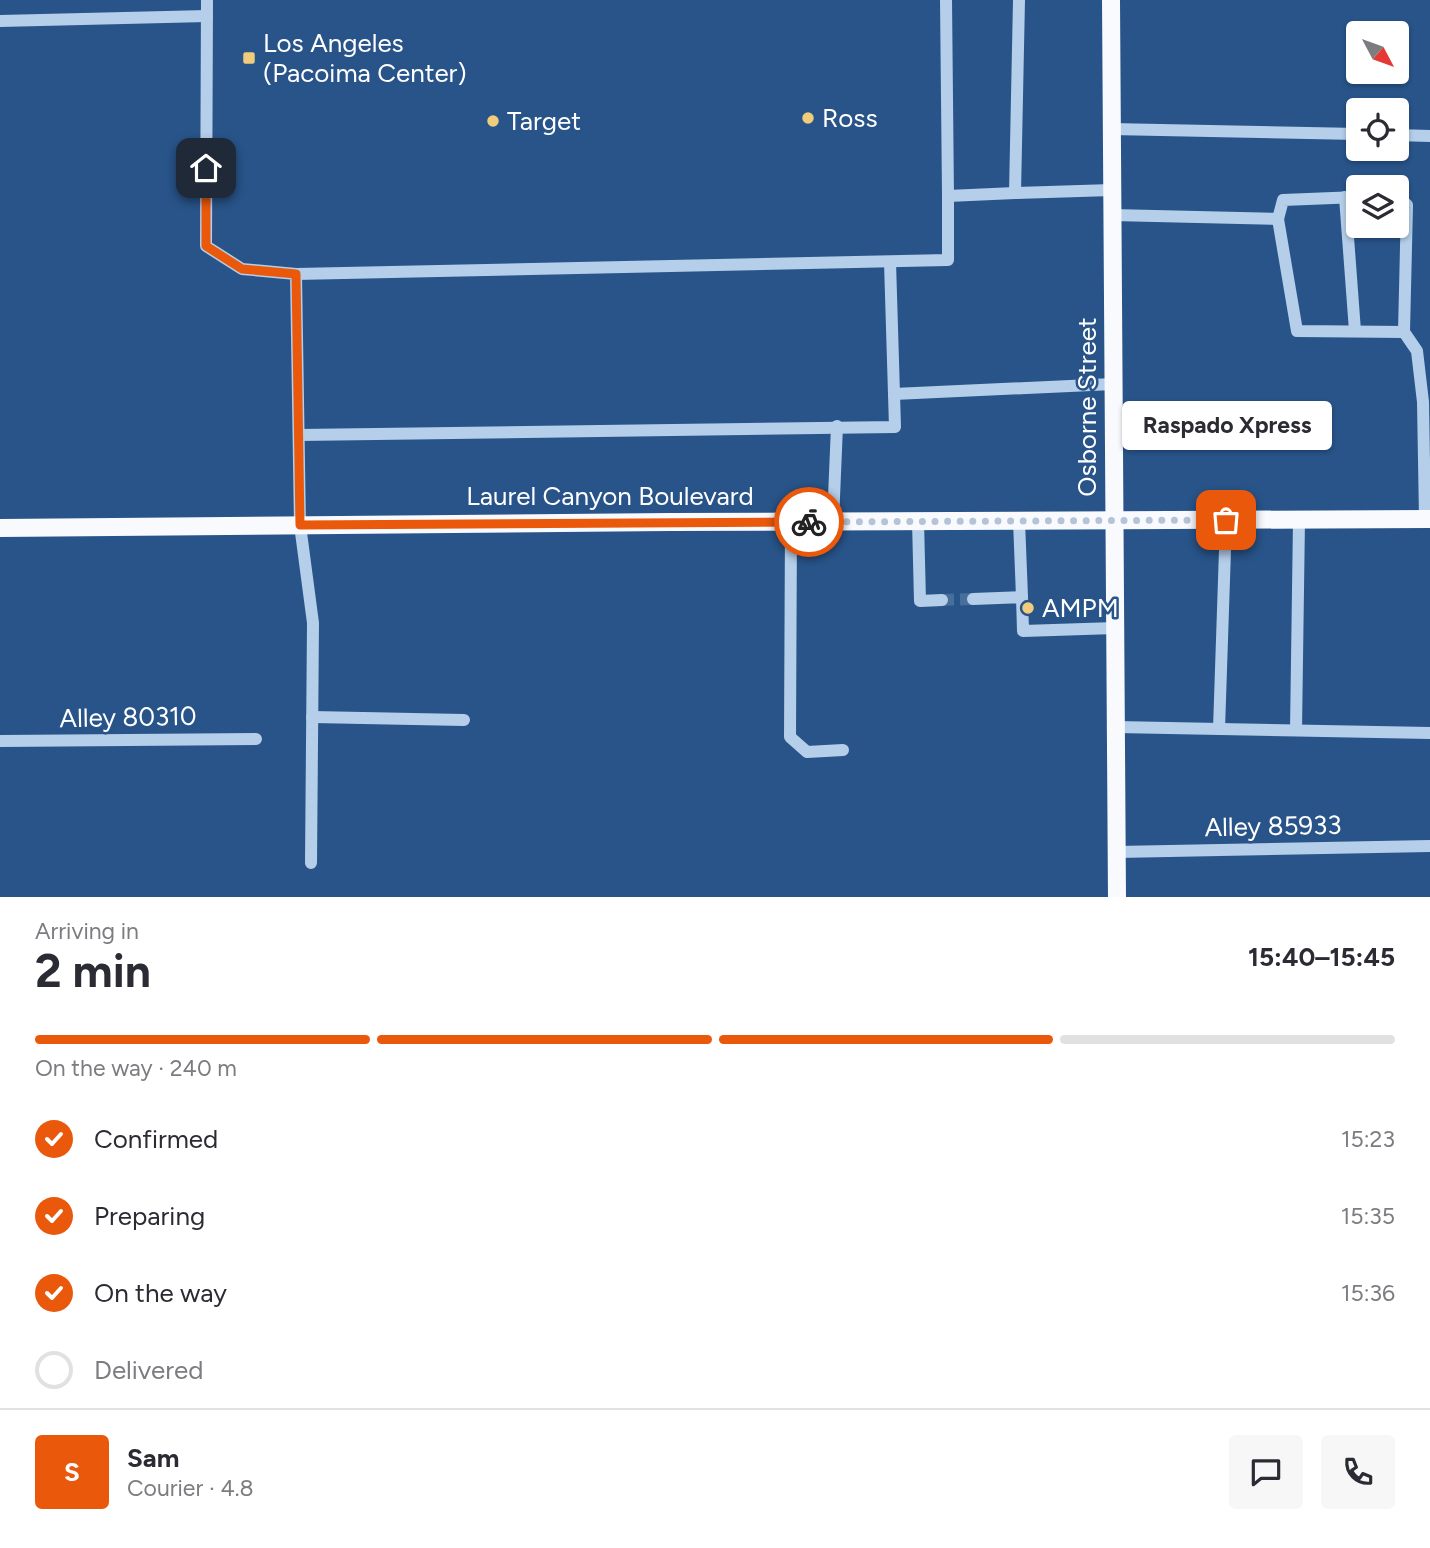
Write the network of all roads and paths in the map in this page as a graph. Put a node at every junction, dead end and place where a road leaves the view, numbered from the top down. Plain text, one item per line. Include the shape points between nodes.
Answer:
1 (207, 0) edge
2 (946, 0) edge
3 (1019, 0) edge
4 (1111, 0) edge
5 (207, 16) junction
6 (0, 21) edge
7 (1111, 129) junction
8 (1346, 134) edge
9 (1409, 135) edge
10 (1430, 136) edge
11 (1112, 190) junction
12 (1015, 193) junction
13 (948, 196) junction
14 (1346, 197) edge
15 (1112, 215) junction
16 (1278, 219) junction
17 (1353, 238) edge
18 (1406, 238) edge
19 (890, 262) junction
20 (296, 274) junction
21 (1355, 331) junction
22 (1404, 332) junction
23 (1113, 384) junction
24 (894, 394) junction
25 (837, 426) junction
26 (299, 435) junction
27 (1428, 519) edge
28 (1226, 520) junction
29 (1299, 520) junction
30 (833, 521) junction
31 (918, 521) junction
32 (1019, 521) junction
33 (1114, 521) junction
34 (791, 522) junction
35 (300, 525) junction
36 (0, 528) edge
37 (1022, 597) junction
38 (973, 599) tunnel mouth
39 (942, 600) tunnel mouth
40 (1115, 628) junction
41 (313, 717) junction
42 (464, 720) dead end
43 (1116, 727) junction
44 (1219, 729) junction
45 (1296, 730) junction
46 (1430, 733) edge
47 (256, 739) dead end
48 (0, 741) edge
49 (843, 750) dead end
50 (1430, 846) edge
51 (1117, 852) junction
52 (311, 863) dead end
53 (1117, 897) edge

1 - 5 lane
2 - 13 lane
3 - 12 lane
4 - 7 main road, Osborne Street
5 - 6 lane
5 - 20 lane via 206,246 242,269
7 - 8 lane
7 - 11 main road, Osborne Street
9 - 10 lane
11 - 12 lane
11 - 15 main road, Osborne Street
12 - 13 lane
13 - 19 lane via 948,260
14 - 16 lane via 1283,200
15 - 16 lane
15 - 23 main road, Osborne Street
16 - 21 lane via 1297,331
17 - 21 lane
18 - 22 lane
19 - 20 lane
19 - 24 lane
20 - 26 lane
21 - 22 lane
22 - 27 lane via 1417,351
23 - 24 lane
23 - 33 main road, Osborne Street
24 - 25 lane via 895,427
25 - 26 lane
25 - 30 lane
26 - 35 lane
27 - 29 main road, Laurel Canyon Boulevard
28 - 29 main road, Laurel Canyon Boulevard
28 - 33 main road, Laurel Canyon Boulevard
28 - 44 lane
29 - 45 lane
30 - 31 main road, Laurel Canyon Boulevard
30 - 34 main road, Laurel Canyon Boulevard
31 - 32 main road, Laurel Canyon Boulevard
31 - 39 lane via 920,601
32 - 33 main road, Laurel Canyon Boulevard
32 - 37 lane
33 - 40 main road, Osborne Street
34 - 35 main road, Laurel Canyon Boulevard
34 - 49 lane via 790,737 807,752
35 - 36 main road, Laurel Canyon Boulevard
35 - 41 lane via 313,623
37 - 38 lane
37 - 40 lane via 1023,631
40 - 43 main road, Osborne Street
41 - 42 lane
41 - 52 lane
43 - 44 lane
43 - 51 main road, Osborne Street
44 - 45 lane
45 - 46 lane
47 - 48 lane, Alley 80310
50 - 51 lane, Alley 85933
51 - 53 main road, Osborne Street

